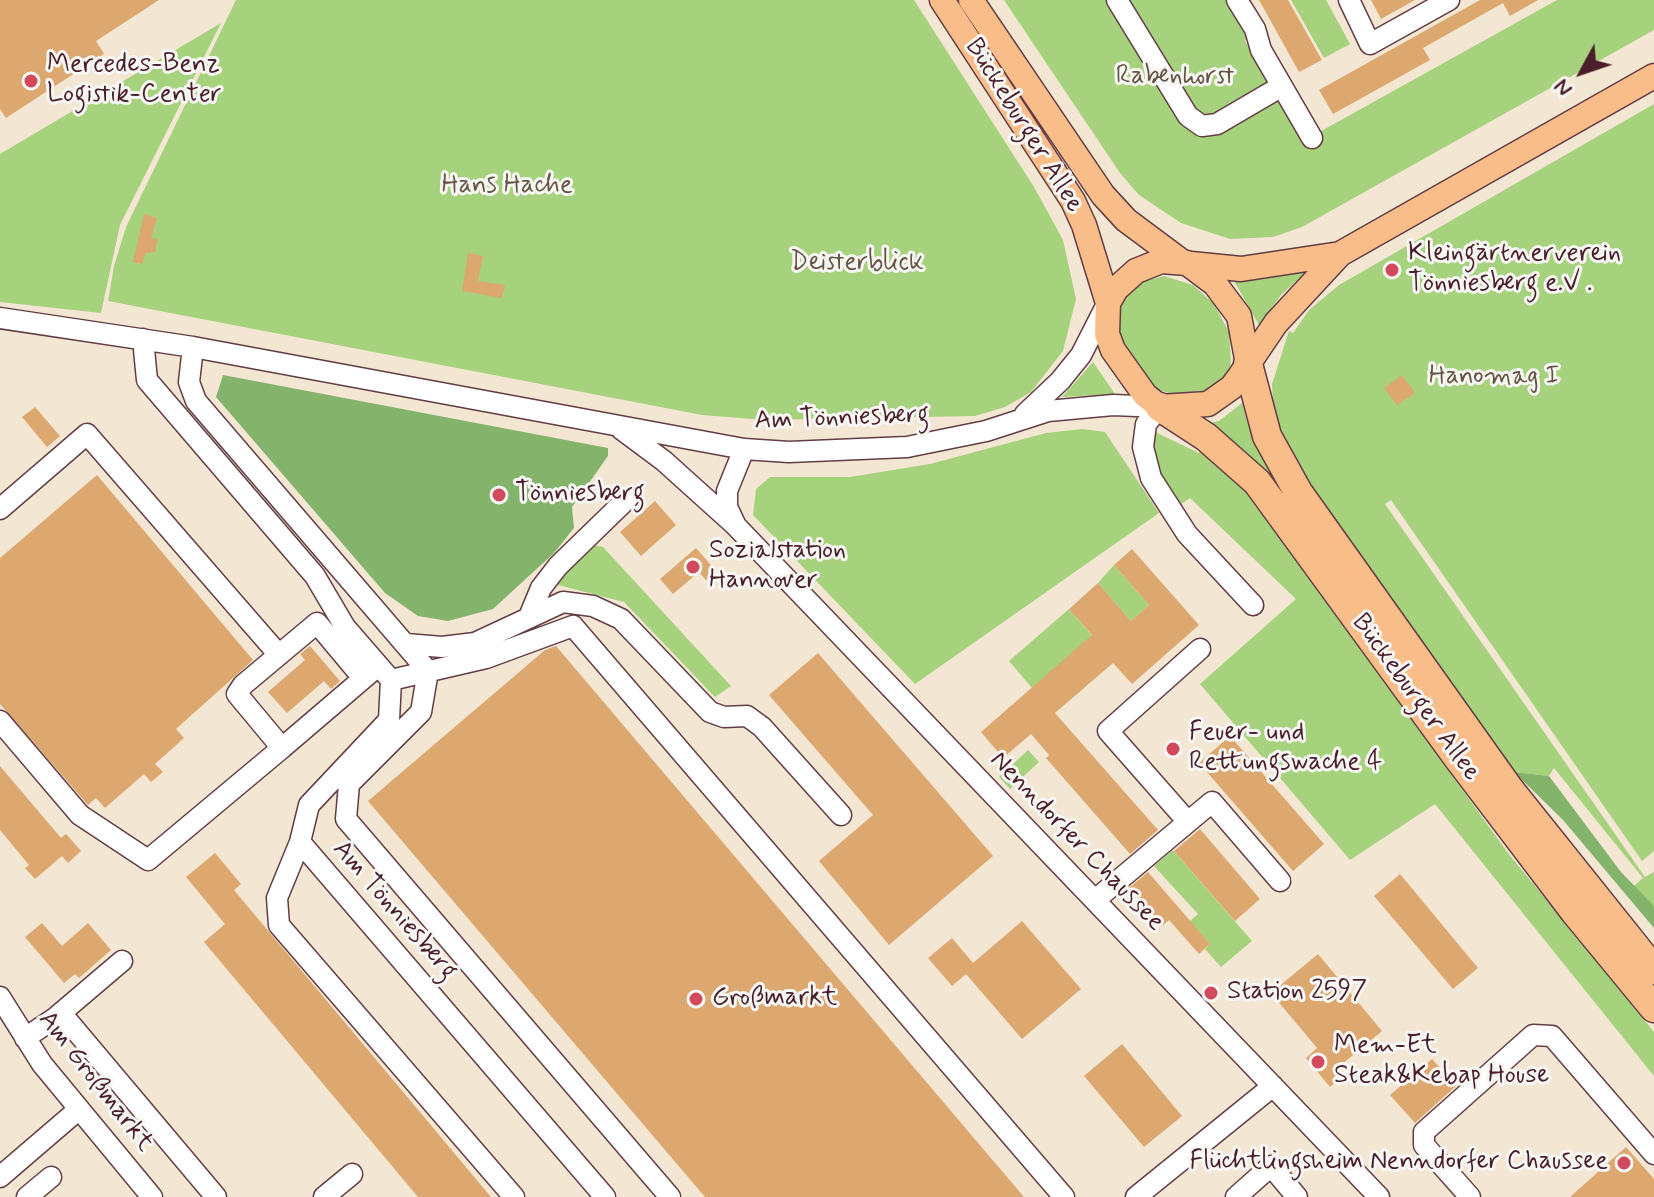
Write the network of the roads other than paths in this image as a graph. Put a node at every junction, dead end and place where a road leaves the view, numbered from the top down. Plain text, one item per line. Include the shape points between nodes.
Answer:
1 (942, 0) edge
2 (971, 0) edge
3 (1117, 0) edge
4 (1237, 0) edge
5 (1349, 0) edge
6 (1449, 0) edge
7 (1654, 76) edge
8 (1282, 86) junction
9 (1312, 138) dead end
10 (1340, 254) junction
11 (1184, 262) junction
12 (1108, 303) junction
13 (0, 318) edge
14 (143, 339) junction
15 (193, 347) junction
16 (1248, 364) junction
17 (1160, 407) junction
18 (1019, 419) junction
19 (615, 425) junction
20 (744, 449) junction
21 (628, 498) dead end
22 (0, 509) edge
23 (735, 525) junction
24 (358, 588) junction
25 (1253, 605) dead end
26 (334, 608) junction
27 (529, 617) junction
28 (317, 623) junction
29 (406, 644) junction
30 (1200, 649) dead end
31 (279, 655) junction
32 (428, 671) junction
33 (378, 675) junction
34 (0, 721) edge
35 (282, 748) junction
36 (1510, 790) junction
37 (841, 815) dead end
38 (1188, 822) junction
39 (300, 842) junction
40 (1280, 881) dead end
41 (1095, 900) junction
42 (1654, 947) edge
43 (122, 961) dead end
44 (1654, 970) edge
45 (0, 997) edge
46 (1654, 1008) edge
47 (61, 1013) junction
48 (25, 1038) junction
49 (1273, 1086) junction
50 (78, 1110) junction
51 (1654, 1154) edge
52 (352, 1174) dead end
53 (0, 1177) edge
54 (51, 1177) dead end
55 (27, 1197) edge
56 (152, 1197) edge
57 (216, 1197) edge
58 (324, 1197) edge
59 (514, 1197) edge
60 (605, 1197) edge
61 (670, 1197) edge
62 (1064, 1197) edge
63 (1136, 1197) edge
64 (1236, 1197) edge
65 (1297, 1197) edge
66 (1379, 1197) edge
67 (1470, 1197) edge

1 - 12 main road, Bückeburger Allee via 1073,201
2 - 11 main road, Bückeburger Allee via 1103,195 1126,220
3 - 8 street via 1188,116 1202,126 1217,124
4 - 8 street
5 - 6 street via 1370,44
7 - 10 main road
8 - 9 street
10 - 11 main road via 1241,269
10 - 16 main road via 1276,323
11 - 12 main road via 1161,261 1136,271
11 - 16 main road via 1215,284 1239,316
12 - 17 main road via 1107,334 1113,350 1137,386
12 - 18 street, Am Tönniesberg via 1081,355
13 - 14 street, Am Tönniesberg
14 - 15 street, Am Tönniesberg
14 - 26 street via 147,380 315,576
15 - 19 street, Am Tönniesberg
15 - 24 street via 189,382 196,401
16 - 17 main road via 1224,394 1208,404
16 - 36 highway, Bückeburger Allee via 1258,409 1286,472
17 - 18 street, Am Tönniesberg via 1078,407
17 - 25 street via 1146,424 1143,447 1151,478 1187,534
17 - 46 highway, Bückeburger Allee via 1206,437 1257,482 1485,793
18 - 20 street, Am Tönniesberg via 907,447
19 - 20 street, Am Tönniesberg
19 - 23 street, Nenndorfer Chaussee
20 - 23 street via 727,491
21 - 27 street via 558,566
22 - 31 street via 87,434
23 - 41 street, Nenndorfer Chaussee
24 - 26 street
24 - 29 street
26 - 28 street
26 - 33 street
27 - 29 street via 475,643
27 - 37 street via 563,602 593,606 621,619 710,712 747,716 762,727
28 - 31 street
28 - 33 street
29 - 32 street
30 - 38 street via 1108,731
31 - 35 street via 237,694
32 - 33 street
32 - 61 street, Am Tönniesberg via 421,712 349,784 346,819
32 - 62 street via 486,658 573,626
33 - 35 street
33 - 39 street, Am Tönniesberg via 389,720 309,805
34 - 35 street via 80,815 148,860
36 - 42 highway via 1570,839
36 - 44 highway, Bückeburger Allee
38 - 40 street via 1212,802
38 - 41 street
39 - 59 street via 277,898 279,925
39 - 60 street, Am Tönniesberg
41 - 49 street, Nenndorfer Chaussee
43 - 47 street
45 - 48 street, Am Großmarkt
47 - 48 street
47 - 57 street
48 - 50 street, Am Großmarkt
49 - 63 street
49 - 66 street, Nenndorfer Chaussee
50 - 53 street
50 - 56 street, Am Großmarkt
51 - 67 street via 1552,1036 1533,1035 1424,1132 1424,1145
52 - 58 street
54 - 55 street
64 - 65 street via 1271,1166

